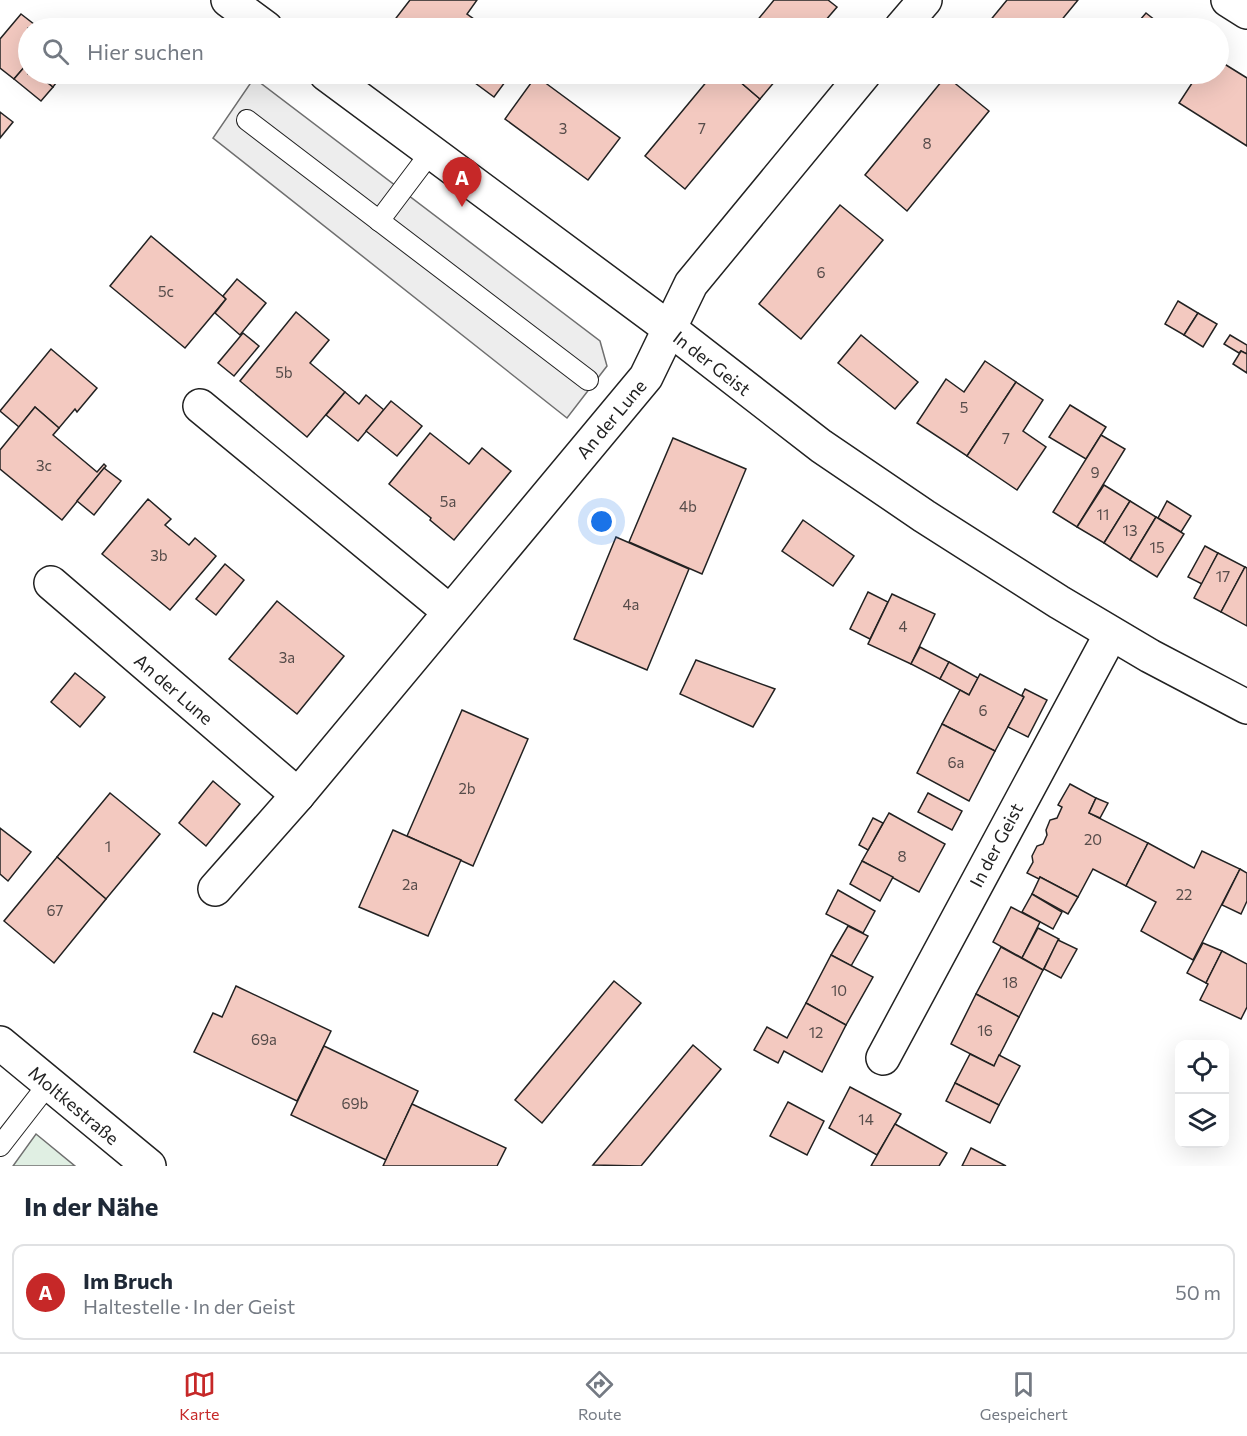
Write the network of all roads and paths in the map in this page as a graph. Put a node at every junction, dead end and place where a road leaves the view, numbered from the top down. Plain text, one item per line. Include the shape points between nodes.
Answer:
1 (228, 0) edge
2 (925, 0) edge
3 (1228, 0) edge
4 (1247, 12) edge
5 (252, 18) edge
6 (910, 18) edge
7 (339, 84) edge
8 (856, 84) edge
9 (247, 120) dead end
10 (430, 152) junction
11 (380, 220) junction
12 (670, 329) junction
13 (588, 380) dead end
14 (200, 406) dead end
15 (51, 583) dead end
16 (450, 612) junction
17 (1111, 634) junction
18 (1247, 707) edge
19 (298, 795) junction
20 (215, 889) dead end
21 (0, 1043) edge
22 (883, 1058) dead end
23 (49, 1083) junction
24 (0, 1146) edge
25 (149, 1166) edge

1 - 5 street
2 - 6 street
3 - 4 street
7 - 10 street, In der Geist
8 - 12 street, An der Lune via 691,284
9 - 11 lane
10 - 11 lane
10 - 12 street, In der Geist
11 - 13 lane
12 - 16 street, An der Lune via 646,377
12 - 17 street, In der Geist via 821,446 992,561
14 - 16 street
15 - 19 street, An der Lune
16 - 19 street, An der Lune
17 - 18 street, In der Geist
17 - 22 street, In der Geist
19 - 20 street, An der Lune
21 - 23 street, Moltkestraße
23 - 24 lane
23 - 25 street, Moltkestraße

